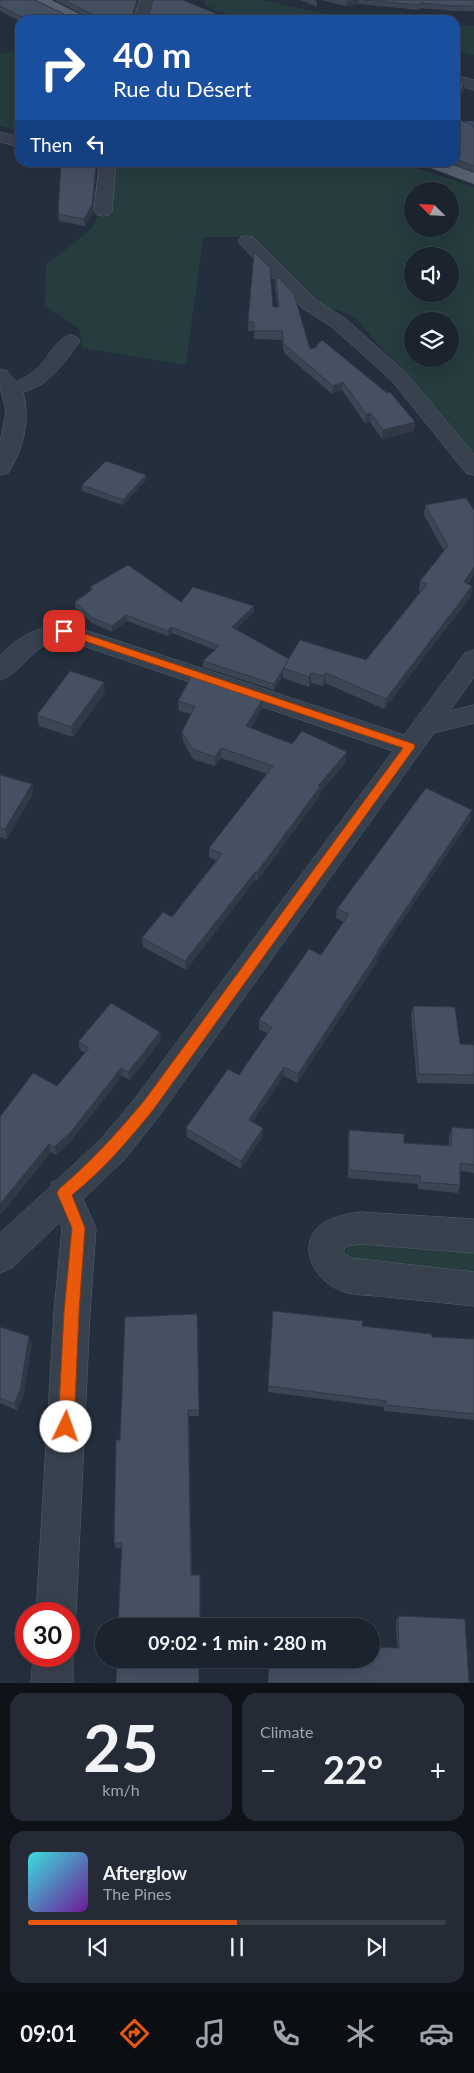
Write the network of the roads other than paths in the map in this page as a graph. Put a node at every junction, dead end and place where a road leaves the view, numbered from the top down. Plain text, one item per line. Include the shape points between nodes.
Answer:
1 (40, 0) edge
2 (147, 0) edge
3 (70, 15) edge
4 (142, 15) edge
5 (460, 81) edge
6 (474, 85) edge
7 (0, 137) edge
8 (15, 141) edge
9 (107, 167) edge
10 (442, 167) edge
11 (474, 179) edge
12 (103, 211) dead end
13 (247, 241) dead end
14 (70, 342) dead end
15 (6, 382) edge
16 (0, 468) edge
17 (474, 468) edge
18 (474, 659) edge
19 (0, 671) edge
20 (474, 714) edge
21 (417, 736) junction
22 (64, 1193) junction
23 (474, 1236) edge
24 (0, 1256) edge
25 (474, 1289) edge
26 (57, 1602) edge
27 (53, 1667) edge
28 (52, 1683) edge

1 - 3 main road
2 - 4 street
5 - 6 street
7 - 8 street
9 - 12 street
10 - 11 main road
13 - 17 street via 309,304 339,322 399,377
14 - 15 street via 40,379 32,384
15 - 16 street via 17,407 12,442
18 - 21 street
19 - 21 street via 20,648 32,640 48,632 64,631
20 - 21 street
21 - 22 street via 148,1106 113,1149
22 - 24 street
22 - 26 street via 78,1228
23 - 25 street via 360,1228 341,1231 327,1241 326,1254 333,1267 346,1275
27 - 28 street

